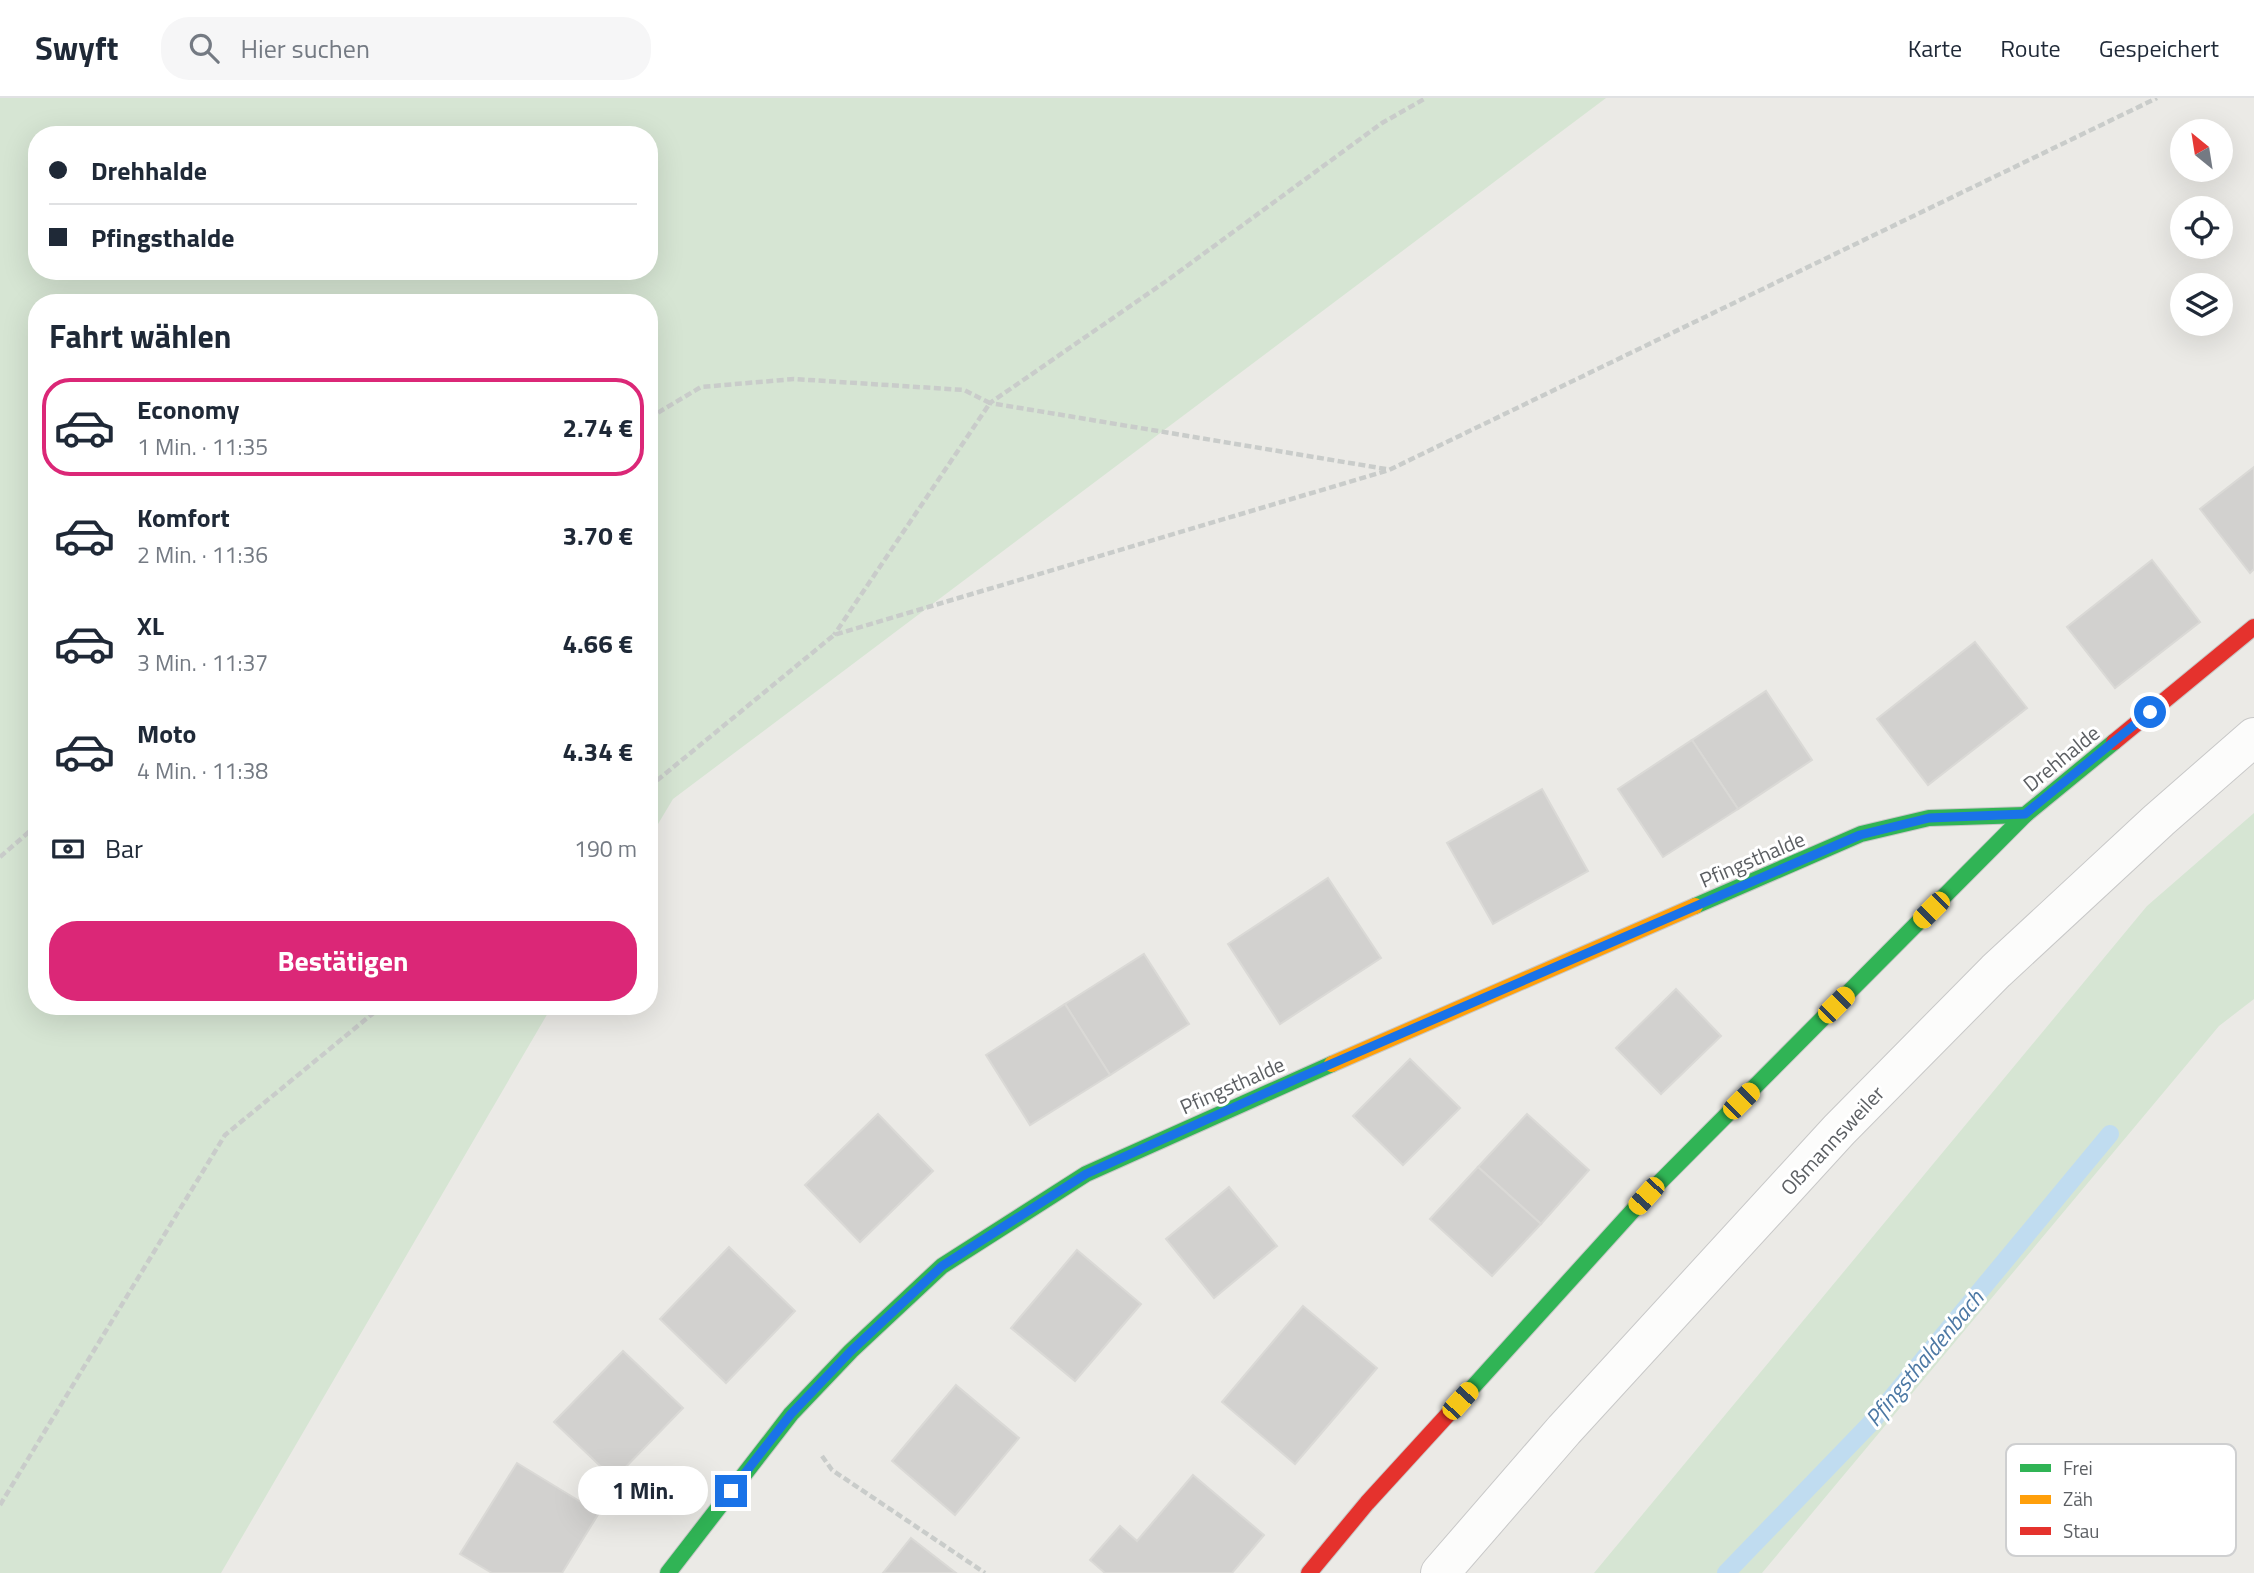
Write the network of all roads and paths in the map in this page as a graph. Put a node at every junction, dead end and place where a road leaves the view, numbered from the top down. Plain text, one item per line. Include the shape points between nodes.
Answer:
1 (1426, 98) edge
2 (2157, 98) edge
3 (990, 404) junction
4 (658, 413) edge
5 (1389, 470) junction
6 (2254, 627) edge
7 (834, 635) junction
8 (2254, 737) edge
9 (658, 780) edge
10 (2025, 814) junction
11 (28, 833) edge
12 (0, 857) edge
13 (371, 1015) edge
14 (791, 1414) junction
15 (0, 1505) edge
16 (668, 1573) edge
17 (985, 1573) edge
18 (1309, 1573) edge
19 (1440, 1573) edge

1 - 3 path via 1382,123
2 - 5 path
3 - 4 path via 964,390 794,379 701,387
3 - 5 path
3 - 7 path
5 - 7 path
6 - 10 street, Drehhalde
7 - 9 path
8 - 19 street, Oßmannsweiler via 1996,971 1839,1130 1564,1430
10 - 14 street, Pfingsthalde via 1929,818 1860,835 1086,1174 942,1266
10 - 18 street via 1646,1196
11 - 12 path
13 - 15 path via 225,1135
14 - 16 street, Pfingsthalde
14 - 17 path via 832,1470

